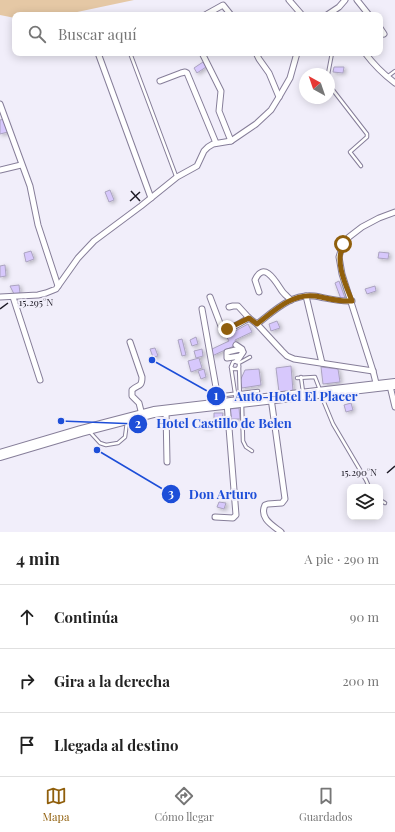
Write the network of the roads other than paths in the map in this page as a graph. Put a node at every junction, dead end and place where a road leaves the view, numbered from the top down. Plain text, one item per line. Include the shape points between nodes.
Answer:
1 (289, 0) edge
2 (345, 0) edge
3 (358, 0) edge
4 (210, 12) edge
5 (229, 12) edge
6 (299, 12) edge
7 (337, 12) edge
8 (368, 12) edge
9 (99, 56) edge
10 (131, 56) edge
11 (204, 56) edge
12 (258, 56) edge
13 (296, 56) edge
14 (331, 56) edge
15 (368, 56) edge
16 (329, 68) edge
17 (395, 71) edge
18 (387, 77) junction
19 (160, 81) dead end
20 (395, 83) edge
21 (335, 93) edge
22 (279, 97) junction
23 (0, 104) edge
24 (231, 140) junction
25 (216, 143) junction
26 (21, 165) junction
27 (361, 166) dead end
28 (0, 170) edge
29 (177, 177) junction
30 (151, 198) junction
31 (395, 212) edge
32 (58, 286) junction
33 (259, 292) dead end
34 (306, 296) junction
35 (0, 297) edge
36 (13, 297) junction
37 (210, 297) dead end
38 (291, 300) junction
39 (352, 301) junction
40 (229, 307) dead end
41 (202, 310) dead end
42 (249, 318) junction
43 (257, 324) junction
44 (130, 342) dead end
45 (236, 345) dead end
46 (250, 357) dead end
47 (238, 363) junction
48 (322, 363) junction
49 (231, 367) junction
50 (373, 371) junction
51 (301, 377) junction
52 (296, 378) dead end
53 (40, 380) dead end
54 (392, 385) edge
55 (377, 387) junction
56 (258, 391) dead end
57 (320, 393) junction
58 (304, 395) junction
59 (271, 398) junction
60 (233, 399) junction
61 (395, 407) edge
62 (166, 410) junction
63 (142, 415) junction
64 (128, 418) junction
65 (88, 429) junction
66 (252, 451) dead end
67 (0, 455) edge
68 (167, 462) dead end
69 (368, 484) edge
70 (214, 517) dead end
71 (281, 532) edge

1 - 6 street
2 - 7 street
3 - 8 street
4 - 5 street via 223,5
9 - 30 street
10 - 29 lane
11 - 24 street via 221,91 219,111
12 - 22 street via 271,77
13 - 22 street via 290,78
14 - 16 lane
15 - 18 street
17 - 18 lane
18 - 20 street
19 - 25 street via 187,73
21 - 27 lane via 367,134 364,141 350,152
22 - 24 street via 271,110 256,124
23 - 26 street
24 - 25 street
25 - 29 street via 204,151 197,166
26 - 28 street
26 - 32 street via 30,186 38,225
29 - 30 street
30 - 32 street via 94,241
31 - 39 street via 362,227 343,244 339,257
32 - 36 street via 46,293
33 - 38 street via 255,280 257,275 266,272 278,282 282,291
34 - 38 street
34 - 39 street
34 - 48 street
35 - 36 street
36 - 53 street
37 - 42 street via 224,329
38 - 43 street
39 - 50 street
40 - 42 street via 238,306
41 - 60 street
42 - 43 street
43 - 48 street via 287,356
44 - 63 street via 142,377 140,386 132,390 132,396 139,403
45 - 47 street via 242,349
46 - 47 lane
47 - 49 lane via 233,362
47 - 49 lane via 239,367 236,369
47 - 60 lane via 240,371
48 - 50 street
49 - 60 lane
50 - 55 street
51 - 52 lane
51 - 57 lane via 316,377
51 - 58 lane
54 - 55 highway
54 - 61 street
55 - 57 highway
56 - 60 lane
57 - 58 highway
57 - 69 lane via 333,424
58 - 59 highway
59 - 60 highway
59 - 71 street via 284,499 282,503 265,505 263,515
60 - 62 highway
60 - 66 lane via 243,441
60 - 70 street via 236,515 232,518
62 - 63 highway
62 - 68 street
63 - 64 highway
64 - 65 highway
64 - 65 lane via 124,437 118,443 100,443
65 - 67 highway

